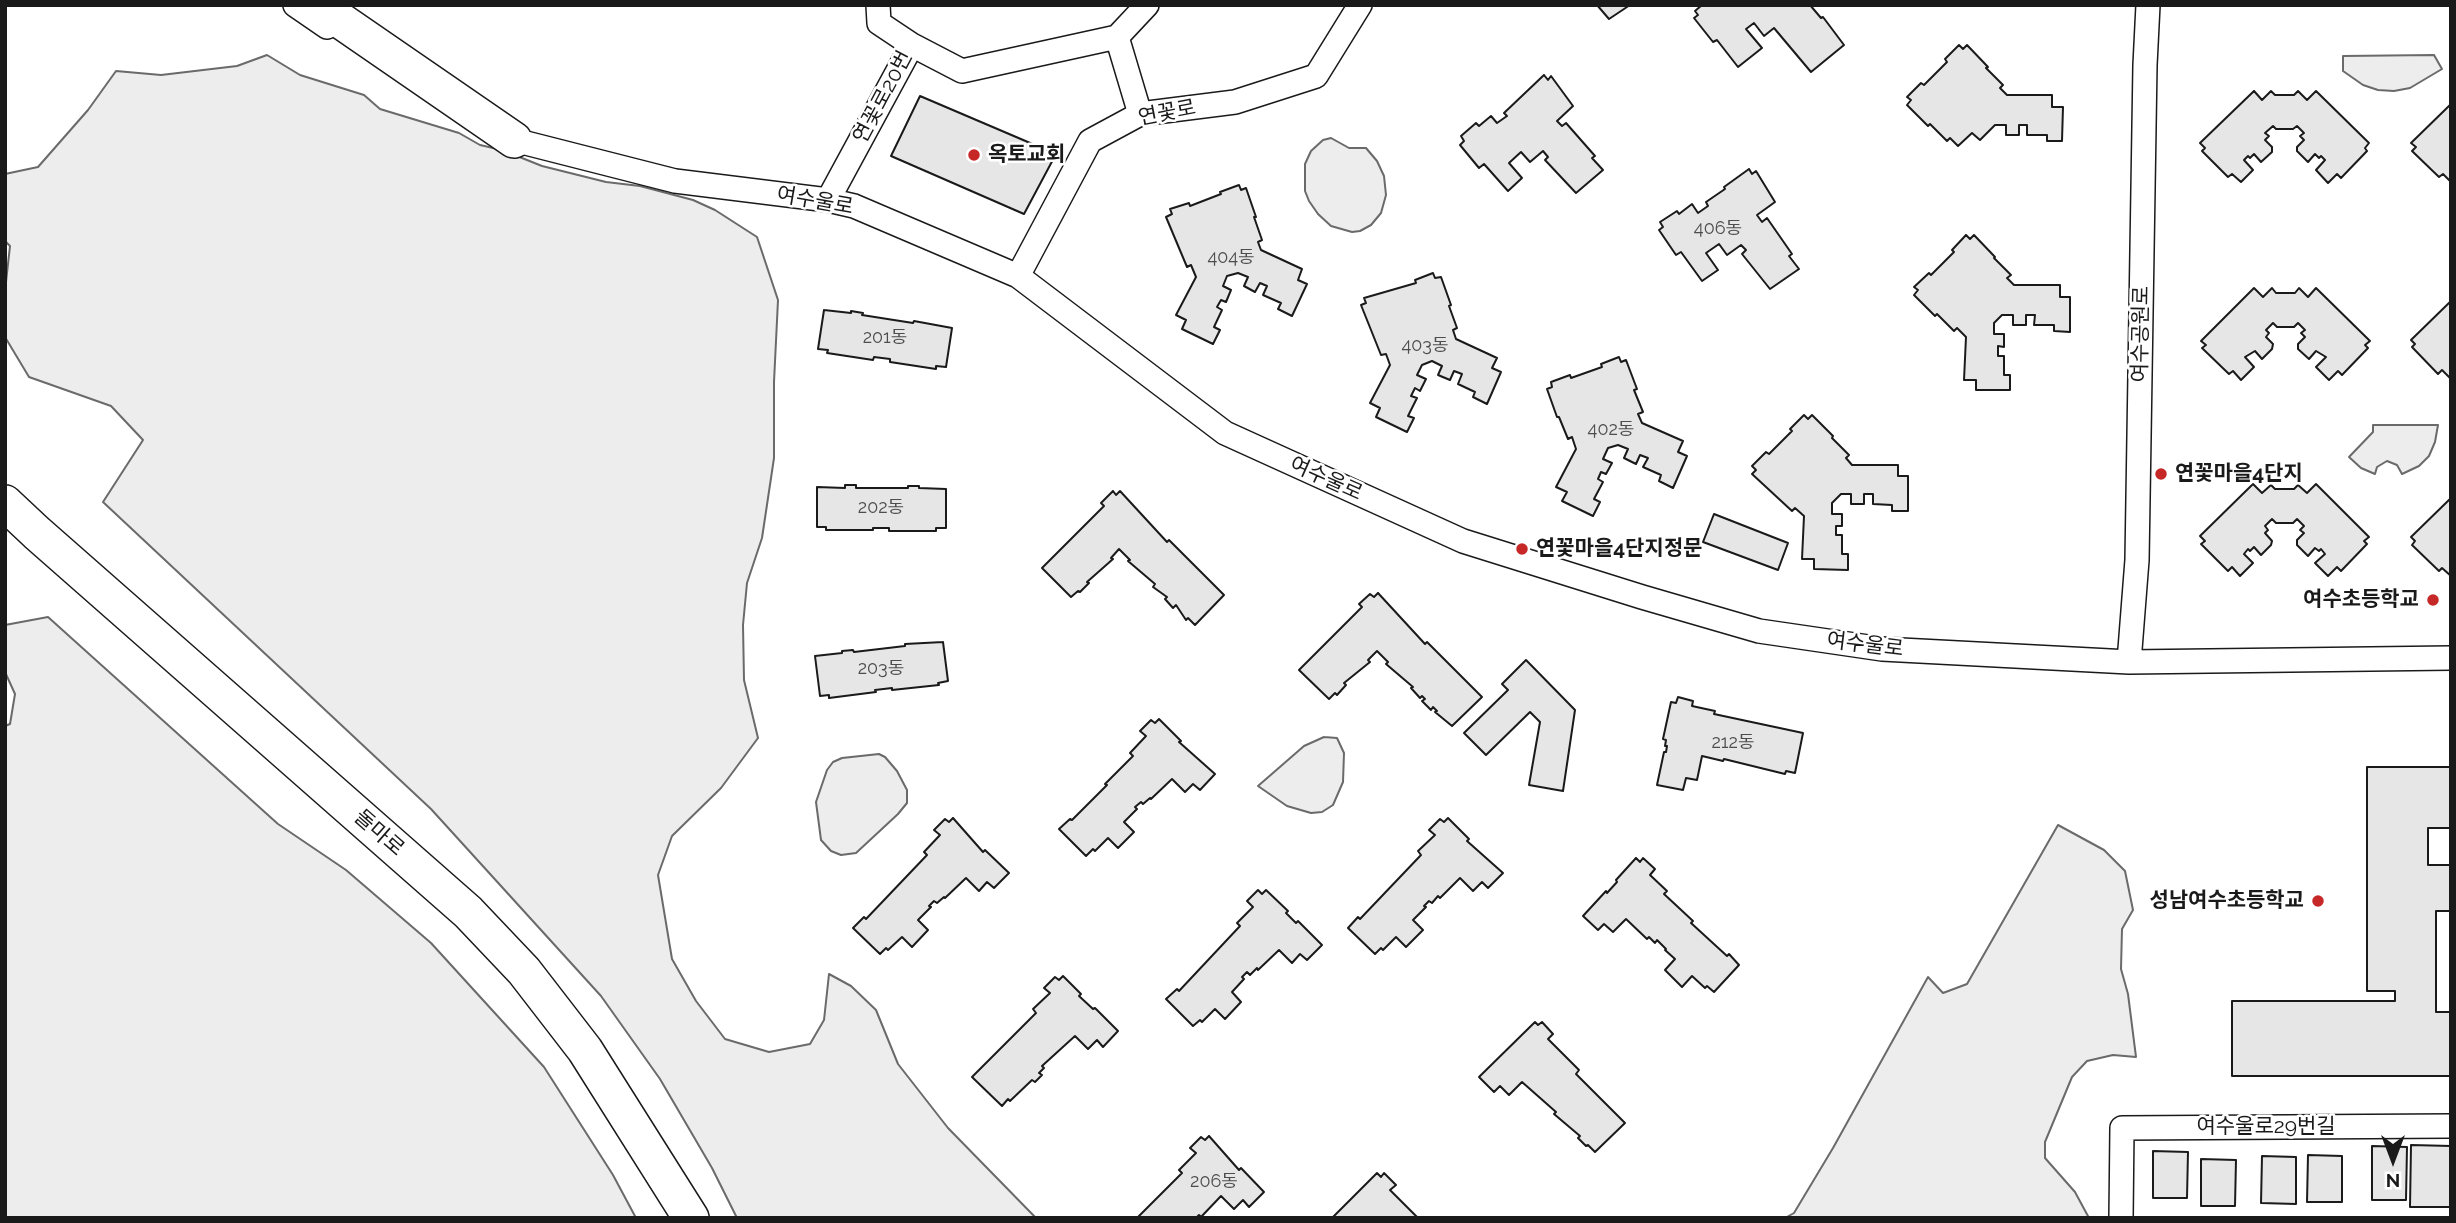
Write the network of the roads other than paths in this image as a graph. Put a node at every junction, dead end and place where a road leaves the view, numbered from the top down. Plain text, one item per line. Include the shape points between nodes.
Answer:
1 (295, 5) edge
2 (318, 5) edge
3 (878, 5) edge
4 (1147, 5) edge
5 (1360, 5) edge
6 (2148, 5) edge
7 (1117, 37) junction
8 (912, 45) junction
9 (1140, 114) junction
10 (514, 140) junction
11 (828, 200) junction
12 (1018, 276) junction
13 (5, 476) edge
14 (5, 503) edge
15 (5, 513) edge
16 (37, 533) junction
17 (2451, 658) edge
18 (2129, 662) junction
19 (2451, 1126) edge
20 (691, 1218) edge
21 (2121, 1218) edge

1 - 10 street, 여수울로 via 362,52
2 - 10 main road
3 - 8 street, 연꽃로20번 via 879,23
4 - 7 street
5 - 9 street, 연꽃로 via 1316,76 1234,102
6 - 18 street, 여수공원로 via 2137,560
7 - 8 street via 962,71
7 - 9 street
8 - 11 street, 연꽃로20번
9 - 12 street, 연꽃로 via 1090,141
10 - 11 street, 여수울로 via 675,181
11 - 12 street, 여수울로 via 854,206
12 - 18 street, 여수울로 via 1224,433 1463,541 1759,631 1882,649
13 - 16 main road
14 - 16 main road, 돌마로
15 - 16 main road
16 - 20 main road, 돌마로 via 477,922 524,971 585,1050
17 - 18 street, 여수울로
19 - 21 street, 여수울로29번길 via 2122,1128

